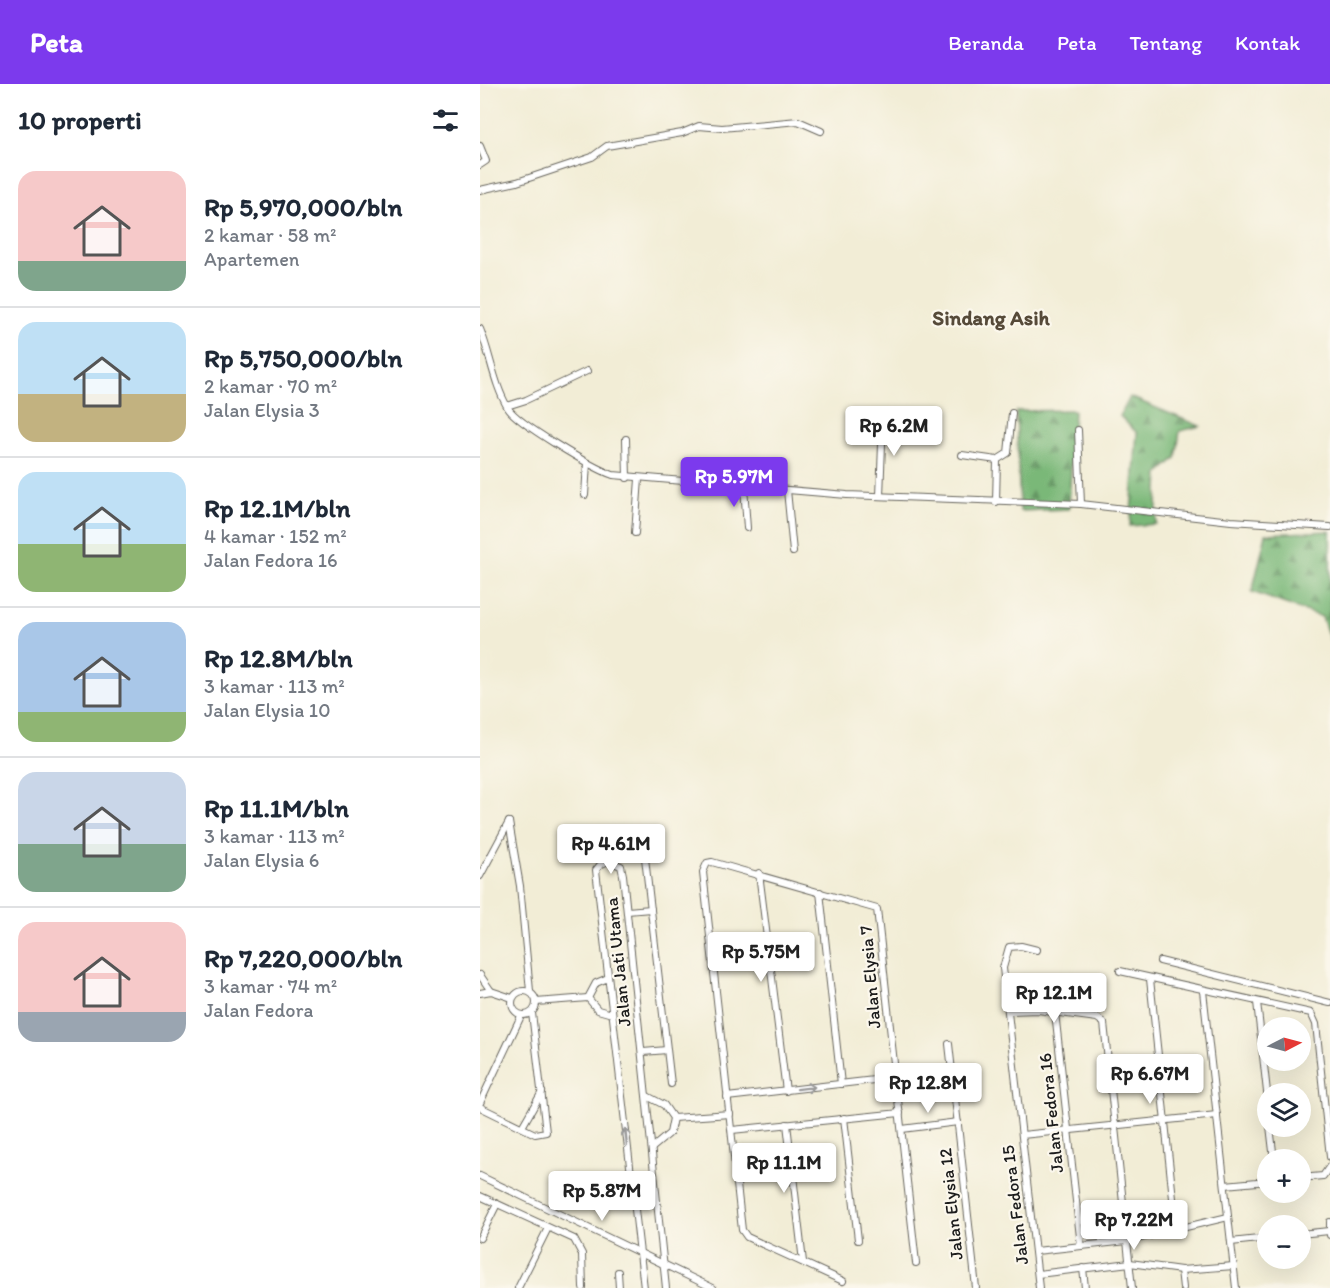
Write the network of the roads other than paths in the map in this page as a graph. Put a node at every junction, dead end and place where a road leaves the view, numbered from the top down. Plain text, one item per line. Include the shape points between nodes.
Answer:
1 (821, 130) dead end
2 (480, 146) edge
3 (480, 165) edge
4 (480, 181) edge
5 (481, 190) edge
6 (480, 329) edge
7 (587, 371) dead end
8 (507, 406) junction
9 (1012, 413) dead end
10 (883, 418) dead end
11 (1078, 430) dead end
12 (626, 439) dead end
13 (962, 455) dead end
14 (997, 460) junction
15 (587, 463) junction
16 (627, 478) junction
17 (639, 479) junction
18 (744, 487) junction
19 (787, 490) junction
20 (585, 495) dead end
21 (880, 496) junction
22 (996, 502) junction
23 (1081, 504) junction
24 (1330, 527) edge
25 (747, 528) dead end
26 (635, 533) dead end
27 (793, 552) dead end
28 (645, 858) dead end
29 (759, 873) junction
30 (480, 876) edge
31 (820, 892) junction
32 (651, 909) junction
33 (627, 910) junction
34 (1038, 950) dead end
35 (1160, 961) dead end
36 (1120, 971) dead end
37 (480, 975) edge
38 (608, 978) junction
39 (1150, 979) junction
40 (491, 991) junction
41 (531, 991) junction
42 (1203, 991) junction
43 (480, 993) edge
44 (1007, 993) junction
45 (512, 998) junction
46 (588, 998) junction
47 (1029, 998) dead end
48 (536, 1002) junction
49 (1257, 1002) junction
50 (1330, 1003) edge
51 (1009, 1011) junction
52 (1055, 1012) junction
53 (532, 1013) junction
54 (612, 1014) junction
55 (521, 1016) junction
56 (949, 1044) dead end
57 (667, 1050) junction
58 (643, 1052) junction
59 (952, 1071) junction
60 (895, 1079) junction
61 (1266, 1083) edge
62 (671, 1084) dead end
63 (841, 1084) junction
64 (542, 1091) junction
65 (786, 1091) junction
66 (647, 1096) junction
67 (727, 1097) junction
68 (480, 1105) edge
69 (900, 1113) junction
70 (730, 1114) junction
71 (1217, 1115) junction
72 (673, 1118) junction
73 (844, 1118) junction
74 (1164, 1121) junction
75 (957, 1122) junction
76 (788, 1124) junction
77 (522, 1127) junction
78 (1116, 1127) junction
79 (902, 1129) junction
80 (732, 1130) junction
81 (1069, 1131) junction
82 (1022, 1135) junction
83 (652, 1148) junction
84 (1330, 1157) edge
85 (1330, 1166) edge
86 (480, 1176) edge
87 (1311, 1177) edge
88 (1257, 1182) edge
89 (1225, 1185) junction
90 (480, 1196) edge
91 (497, 1204) junction
92 (1228, 1217) junction
93 (1330, 1222) edge
94 (1176, 1227) junction
95 (548, 1228) junction
96 (1329, 1233) edge
97 (1311, 1234) edge
98 (480, 1238) edge
99 (1257, 1239) edge
100 (858, 1240) dead end
101 (1127, 1241) junction
102 (1231, 1242) junction
103 (1081, 1246) junction
104 (1036, 1251) junction
105 (638, 1252) junction
106 (804, 1262) junction
107 (916, 1263) dead end
108 (1130, 1263) junction
109 (665, 1264) junction
110 (1233, 1266) junction
111 (1083, 1269) junction
112 (1181, 1270) junction
113 (618, 1272) dead end
114 (1038, 1274) junction
115 (843, 1281) dead end
116 (518, 1288) edge
117 (583, 1288) edge
118 (619, 1288) edge
119 (644, 1288) edge
120 (666, 1288) edge
121 (713, 1288) edge
122 (976, 1288) edge
123 (1039, 1288) edge
124 (1085, 1288) edge
125 (1132, 1288) edge
126 (1183, 1288) edge
127 (1236, 1288) edge

1 - 5 street via 798,121 722,128 699,126 682,133 607,146 592,158
2 - 3 street via 486,161
4 - 5 street
6 - 8 street
7 - 8 street
8 - 15 street via 520,422
9 - 14 street via 1008,453
10 - 21 street
11 - 23 street
12 - 16 street
13 - 14 street
14 - 22 street
15 - 16 street
15 - 20 street
16 - 17 street
17 - 18 street
17 - 26 street
18 - 19 street
18 - 25 street
19 - 21 street
19 - 27 street
21 - 22 street
22 - 23 street
23 - 24 street via 1231,521
28 - 32 street
29 - 31 street
29 - 65 street
29 - 67 street via 712,862 703,872
30 - 41 street via 509,822 519,875
31 - 60 street, Jalan Elysia 7 via 877,909
31 - 63 street
32 - 33 street
32 - 57 street
33 - 38 street, Jalan Jati Utama via 621,866 608,861 596,870
33 - 58 street, Jalan Jati Utama
34 - 44 street, Jalan Fedora 15 via 1009,947 1004,968
35 - 50 street
36 - 39 street
37 - 40 street
38 - 46 street via 596,983
38 - 54 street, Jalan Jati Utama
39 - 42 street
39 - 74 street
40 - 43 street
40 - 45 street
41 - 45 street
41 - 48 street
42 - 49 street
42 - 71 street
44 - 47 street
44 - 51 street, Jalan Fedora 15
45 - 55 street via 512,1006
46 - 48 street
46 - 54 street via 598,1010
48 - 53 street
49 - 61 street
49 - 84 street via 1304,1011 1314,1018
51 - 52 street
51 - 82 street, Jalan Fedora 15
52 - 78 street via 1101,1019 1104,1023
52 - 81 street, Jalan Fedora 16
53 - 55 street
53 - 64 street
105 -> 54 street, Jalan Jati Utama
55 - 68 street
56 - 59 street, Jalan Elysia 12
57 - 58 street
57 - 62 street
58 - 66 street, Jalan Jati Utama
59 - 60 street
59 - 75 street, Jalan Elysia 12
60 - 63 street
60 - 69 street, Jalan Elysia 7
65 -> 63 street
64 - 77 street
64 - 77 street via 546,1132 535,1134
65 - 67 street
66 - 72 street via 664,1105
66 - 83 street, Jalan Jati Utama
67 - 70 street
68 - 77 street
69 - 73 street
69 - 79 street, Jalan Elysia 7
70 - 72 street
70 - 80 street
71 - 74 street
71 - 89 street
72 - 83 street via 670,1133
73 - 76 street
73 - 100 street
74 - 78 street
74 - 94 street
75 - 79 street
75 - 122 street, Jalan Elysia 12
76 - 80 street
76 - 106 street
78 - 81 street
78 - 101 street
79 - 107 street, Jalan Elysia 7
80 - 106 street via 742,1230 747,1237
81 - 82 street
81 - 103 street, Jalan Fedora 16
82 - 104 street, Jalan Fedora 15
83 - 109 street, Jalan Jati Utama
85 - 87 street via 1323,1176
86 - 105 street
88 - 89 street
89 - 92 street
90 - 91 street
91 - 95 street
91 - 98 street
92 - 94 street
92 - 102 street
93 - 96 street
94 - 101 street
95 - 116 street
95 - 117 street via 579,1244
96 - 97 street
99 - 102 street
101 - 103 street
101 - 108 street
102 - 110 street
103 - 104 street
104 - 114 street, Jalan Fedora 15
105 - 109 street
105 - 119 street, Jalan Jati Utama
106 - 115 street
108 - 111 street
108 - 112 street
108 - 125 street
109 - 120 street, Jalan Jati Utama
109 - 121 street
110 - 112 street
110 - 127 street
111 - 114 street
111 - 124 street
112 - 126 street
113 - 118 street
114 - 123 street, Jalan Fedora 15

